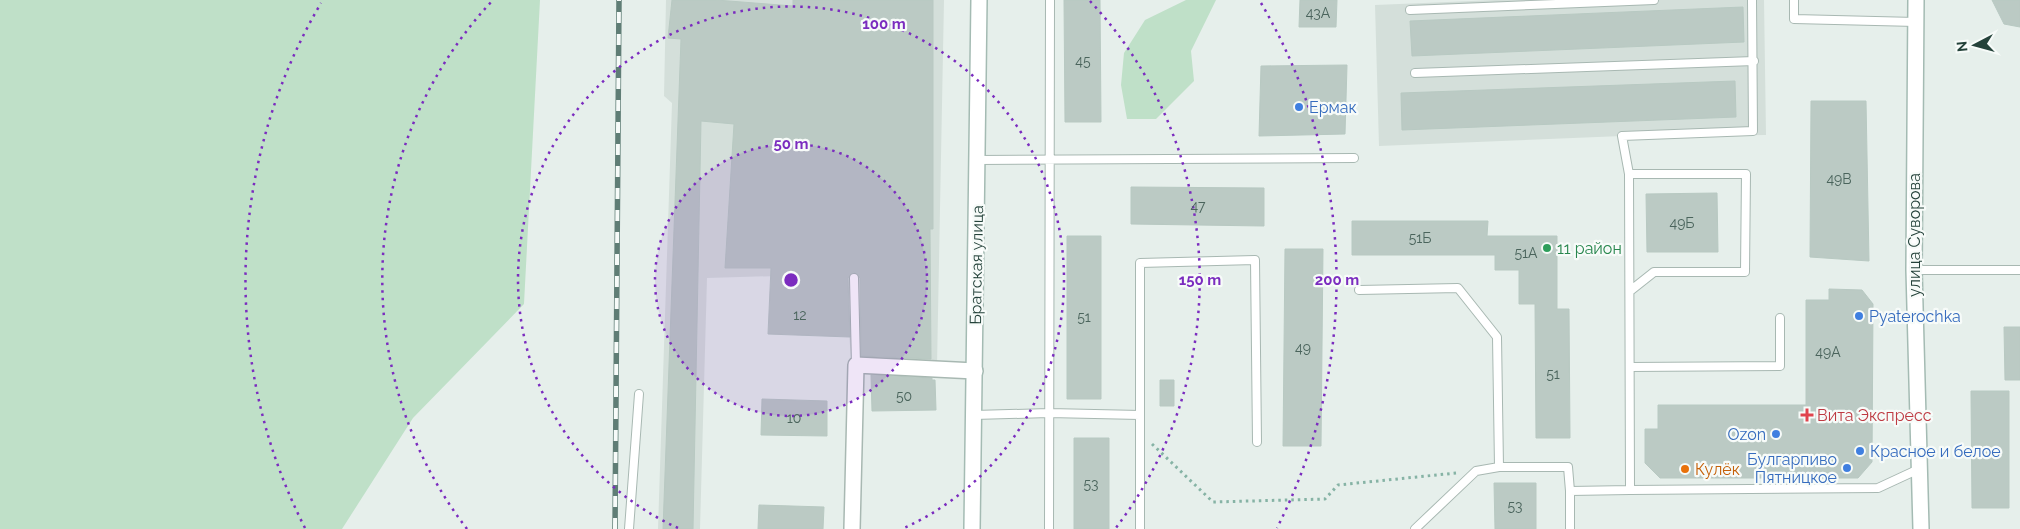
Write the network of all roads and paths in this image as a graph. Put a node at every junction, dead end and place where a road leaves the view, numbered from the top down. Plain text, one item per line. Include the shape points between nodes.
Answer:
1 (979, 0) edge
2 (1050, 0) edge
3 (1654, 0) edge
4 (1752, 0) edge
5 (1794, 0) edge
6 (1916, 0) edge
7 (1410, 10) dead end
8 (1916, 22) junction
9 (1754, 61) junction
10 (1415, 73) dead end
11 (1354, 158) dead end
12 (1049, 159) junction
13 (977, 160) junction
14 (1630, 174) junction
15 (1914, 270) junction
16 (2020, 270) edge
17 (854, 278) dead end
18 (1359, 290) dead end
19 (1630, 291) junction
20 (1780, 318) dead end
21 (856, 365) junction
22 (1630, 367) junction
23 (975, 371) junction
24 (638, 394) dead end
25 (1049, 413) junction
26 (1140, 414) junction
27 (974, 415) junction
28 (1140, 432) junction
29 (1257, 442) dead end
30 (1499, 467) junction
31 (1919, 469) junction
32 (1476, 471) junction
33 (1630, 490) junction
34 (1570, 491) junction
35 (629, 529) edge
36 (852, 529) edge
37 (972, 529) edge
38 (1049, 529) edge
39 (1140, 529) edge
40 (1414, 529) edge
41 (1570, 529) edge
42 (1921, 529) edge

1 - 13 street, Братская улица
2 - 12 lane
3 - 7 lane
4 - 9 lane
5 - 8 lane via 1794,19
6 - 8 street, улица Суворова
8 - 15 street, улица Суворова
9 - 10 lane
9 - 14 lane via 1753,130 1622,136
11 - 12 lane
12 - 13 lane
12 - 25 lane
13 - 23 street, Братская улица
14 - 19 lane
14 - 19 lane via 1746,174 1745,272 1654,272
15 - 16 lane
15 - 31 street, улица Суворова
17 - 21 lane
18 - 30 lane via 1458,288 1497,337
19 - 22 lane
20 - 22 lane via 1780,366
21 - 23 street
21 - 36 street
22 - 33 lane
23 - 27 street, Братская улица
24 - 35 lane
25 - 26 lane
25 - 27 lane
25 - 38 lane
26 - 28 lane
26 - 29 lane via 1140,263 1255,260
27 - 37 street, Братская улица
28 - 32 path via 1213,502 1325,499 1338,485
28 - 39 lane
30 - 32 lane
30 - 34 lane via 1568,467
31 - 33 lane via 1878,488
31 - 42 street, улица Суворова
32 - 40 lane
33 - 34 lane
34 - 41 lane

